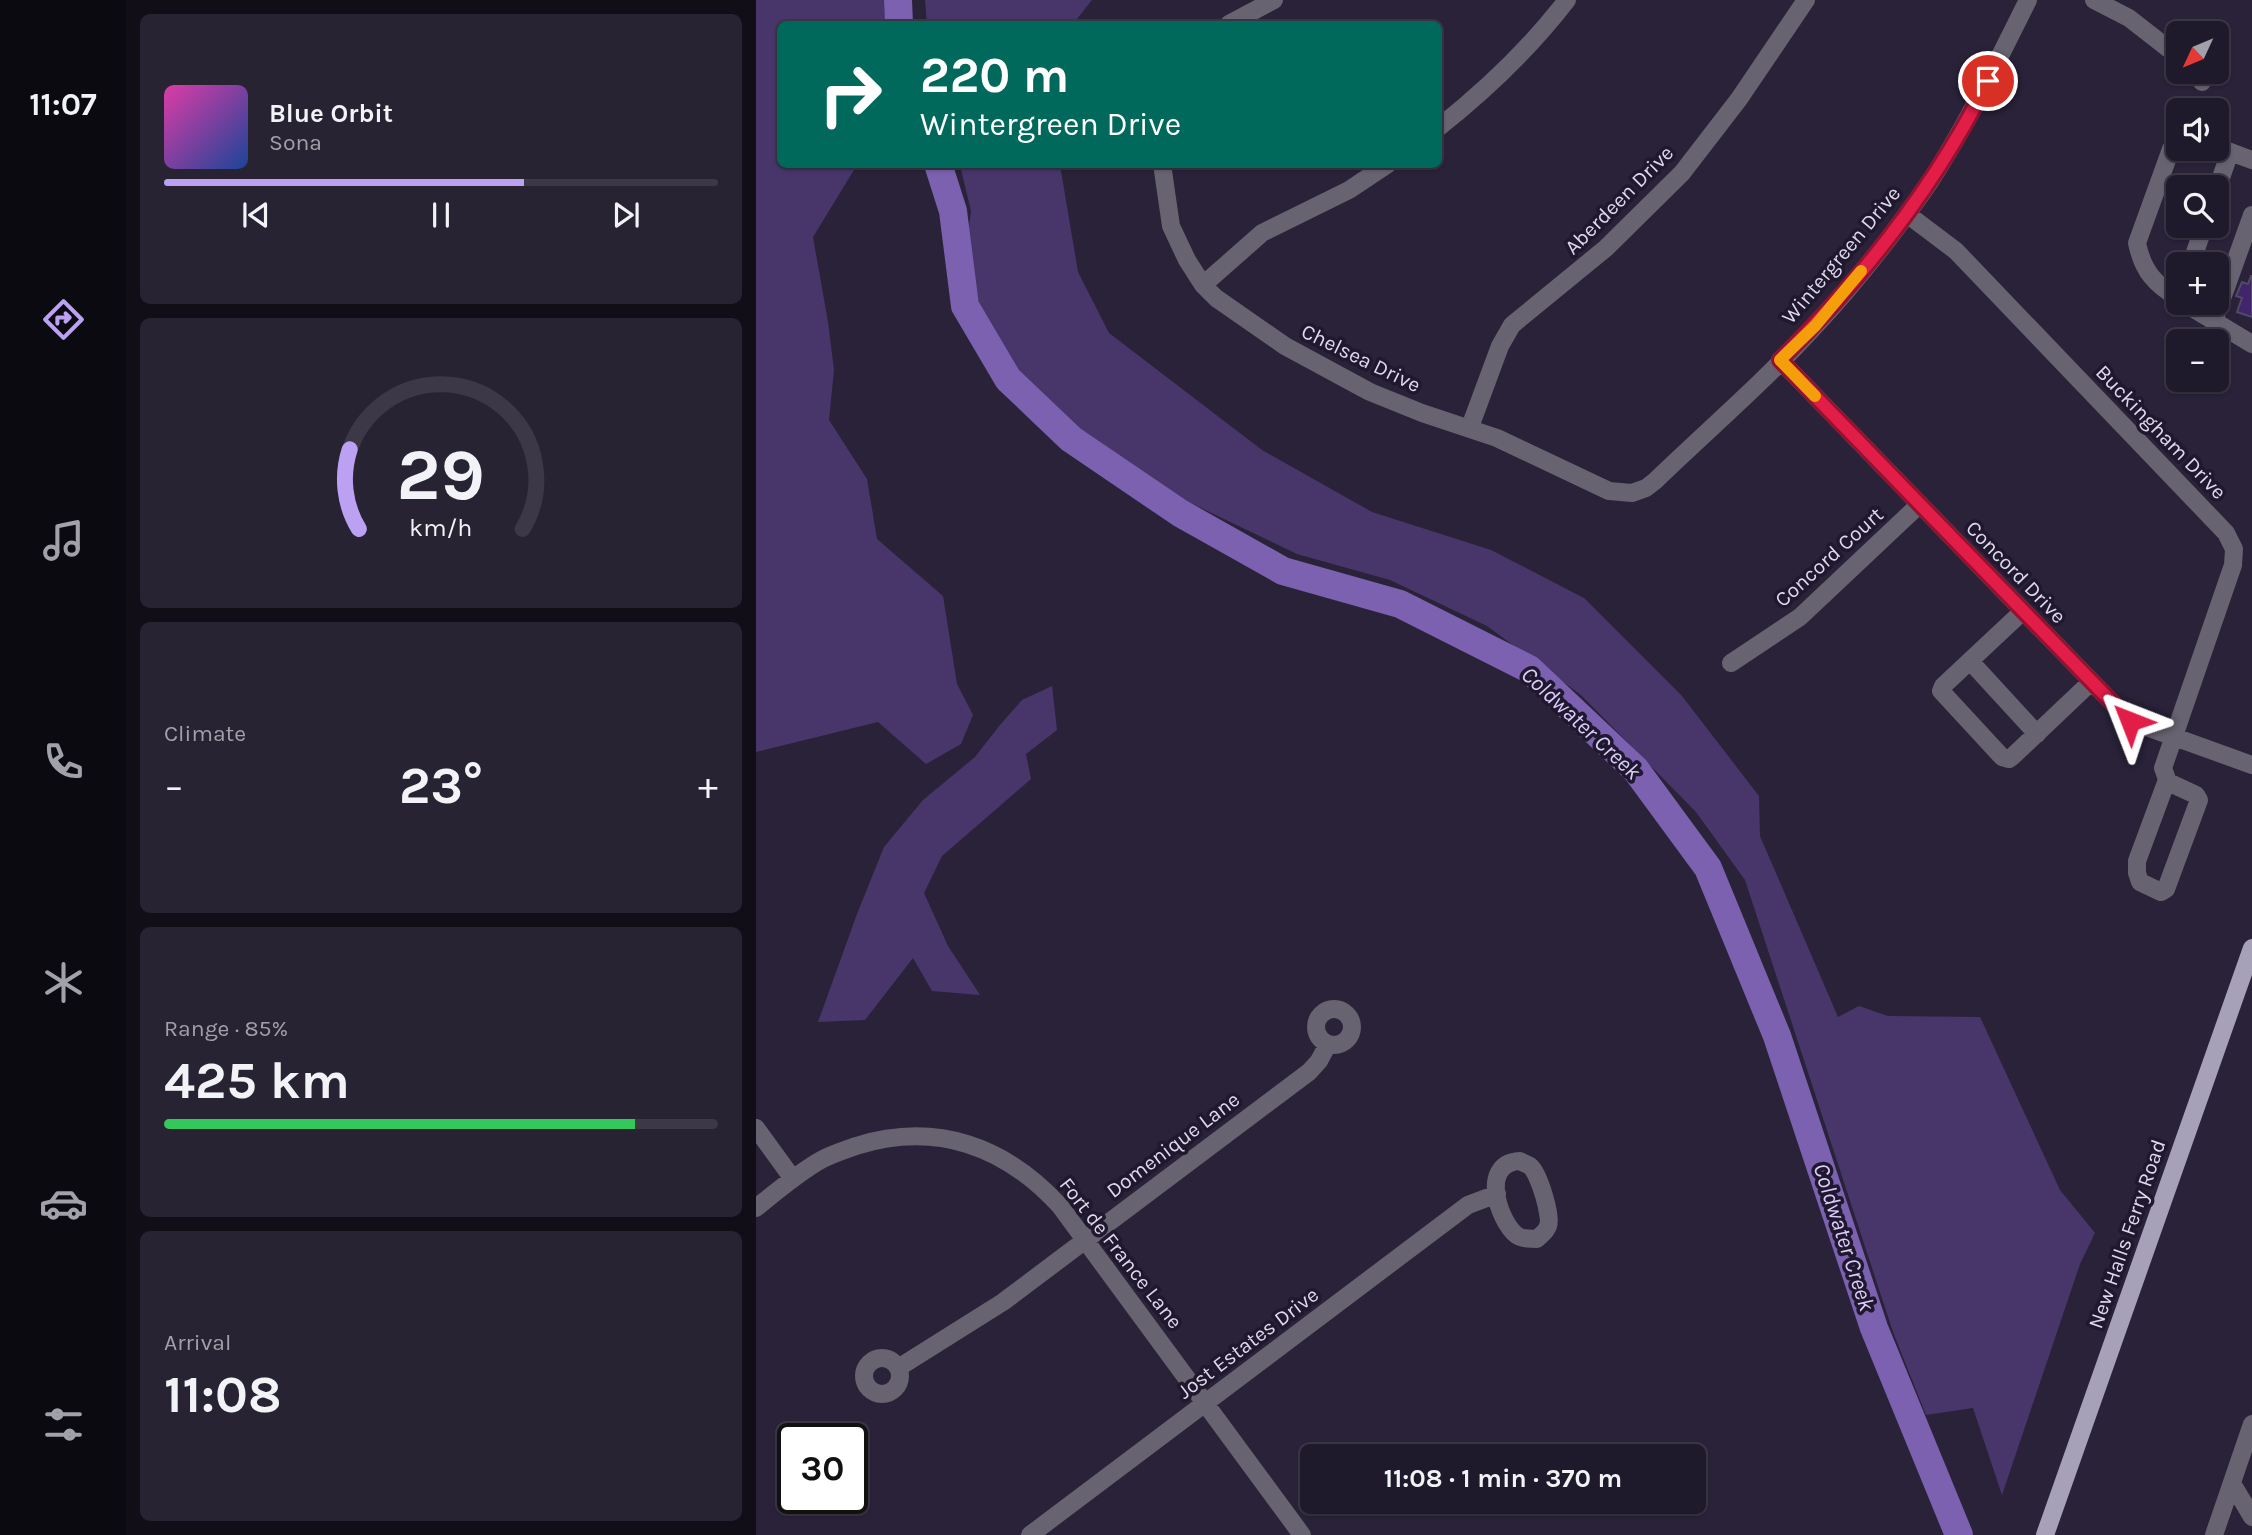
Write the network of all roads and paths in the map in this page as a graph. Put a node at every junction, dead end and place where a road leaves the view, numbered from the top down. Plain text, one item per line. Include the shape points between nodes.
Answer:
1 (1274, 0) edge
2 (1567, 0) edge
3 (1806, 0) edge
4 (2028, 0) edge
5 (2094, 0) edge
6 (1236, 21) edge
7 (2166, 47) edge
8 (1442, 125) edge
9 (2229, 152) edge
10 (2252, 160) edge
11 (2167, 161) edge
12 (1163, 168) edge
13 (1382, 168) edge
14 (1907, 214) junction
15 (2252, 215) edge
16 (2246, 253) edge
17 (1203, 285) junction
18 (2166, 290) edge
19 (2204, 315) edge
20 (2214, 321) junction
21 (2252, 344) edge
22 (1780, 360) junction
23 (1471, 427) junction
24 (1632, 493) joint
25 (1920, 504) junction
26 (2022, 612) junction
27 (1970, 661) junction
28 (1731, 663) dead end
29 (2091, 682) junction
30 (2038, 734) junction
31 (2173, 737) junction
32 (2252, 765) edge
33 (2167, 780) junction
34 (2252, 948) edge
35 (1328, 1044) dead end
36 (756, 1128) edge
37 (793, 1179) junction
38 (1497, 1194) dead end
39 (756, 1208) edge
40 (1085, 1241) junction
41 (898, 1368) dead end
42 (1206, 1402) junction
43 (2252, 1424) edge
44 (2233, 1485) junction
45 (2252, 1517) edge
46 (1030, 1535) edge
47 (1302, 1535) edge
48 (2045, 1535) edge
49 (2214, 1535) edge

1 - 6 street
2 - 8 street via 1479,95
3 - 23 street, Aberdeen Drive via 1740,99 1682,173 1606,248 1512,325 1500,345
4 - 14 street, Wintergreen Drive via 1952,147
5 - 7 street via 2129,18
9 - 10 street
11 - 18 street via 2137,243 2140,259 2154,282
12 - 17 street, Chelsea Drive via 1171,226
13 - 17 street via 1349,190 1262,233
14 - 22 street, Wintergreen Drive via 1847,290
14 - 31 street, Buckingham Drive via 1956,251 2226,533 2234,549 2233,565
15 - 16 street
16 - 20 street
17 - 23 street, Chelsea Drive via 1285,346 1370,392
19 - 20 street
20 - 21 street
22 - 24 street, Wintergreen Drive via 1656,481
22 - 25 street, Concord Drive
23 - 24 street, Chelsea Drive via 1609,491
25 - 26 street, Concord Drive
25 - 28 street, Concord Court via 1801,617
26 - 27 street
26 - 29 street, Concord Drive
27 - 30 street
27 - 30 street via 1943,686 1943,694 2005,759
29 - 30 street
29 - 31 street, Concord Drive via 2130,721
31 - 32 street, Concord Drive
31 - 33 street, Buckingham Drive via 2163,768
33 - 33 street, Buckingham Drive via 2199,797 2199,803 2161,892 2138,878 2138,857
34 - 48 main road, New Halls Ferry Road
35 - 40 street, Domenique Lane via 1309,1072
36 - 37 street
37 - 39 street, Fort de France Lane
37 - 40 street, Fort de France Lane via 822,1159 877,1139 936,1136 969,1143 1043,1188
38 - 42 street, Jost Estates Drive via 1468,1205
40 - 41 street, Domenique Lane via 1003,1303
40 - 42 street, Fort de France Lane
42 - 46 street, Jost Estates Drive
42 - 47 street, Fort de France Lane
43 - 44 street
44 - 45 street
44 - 49 street

